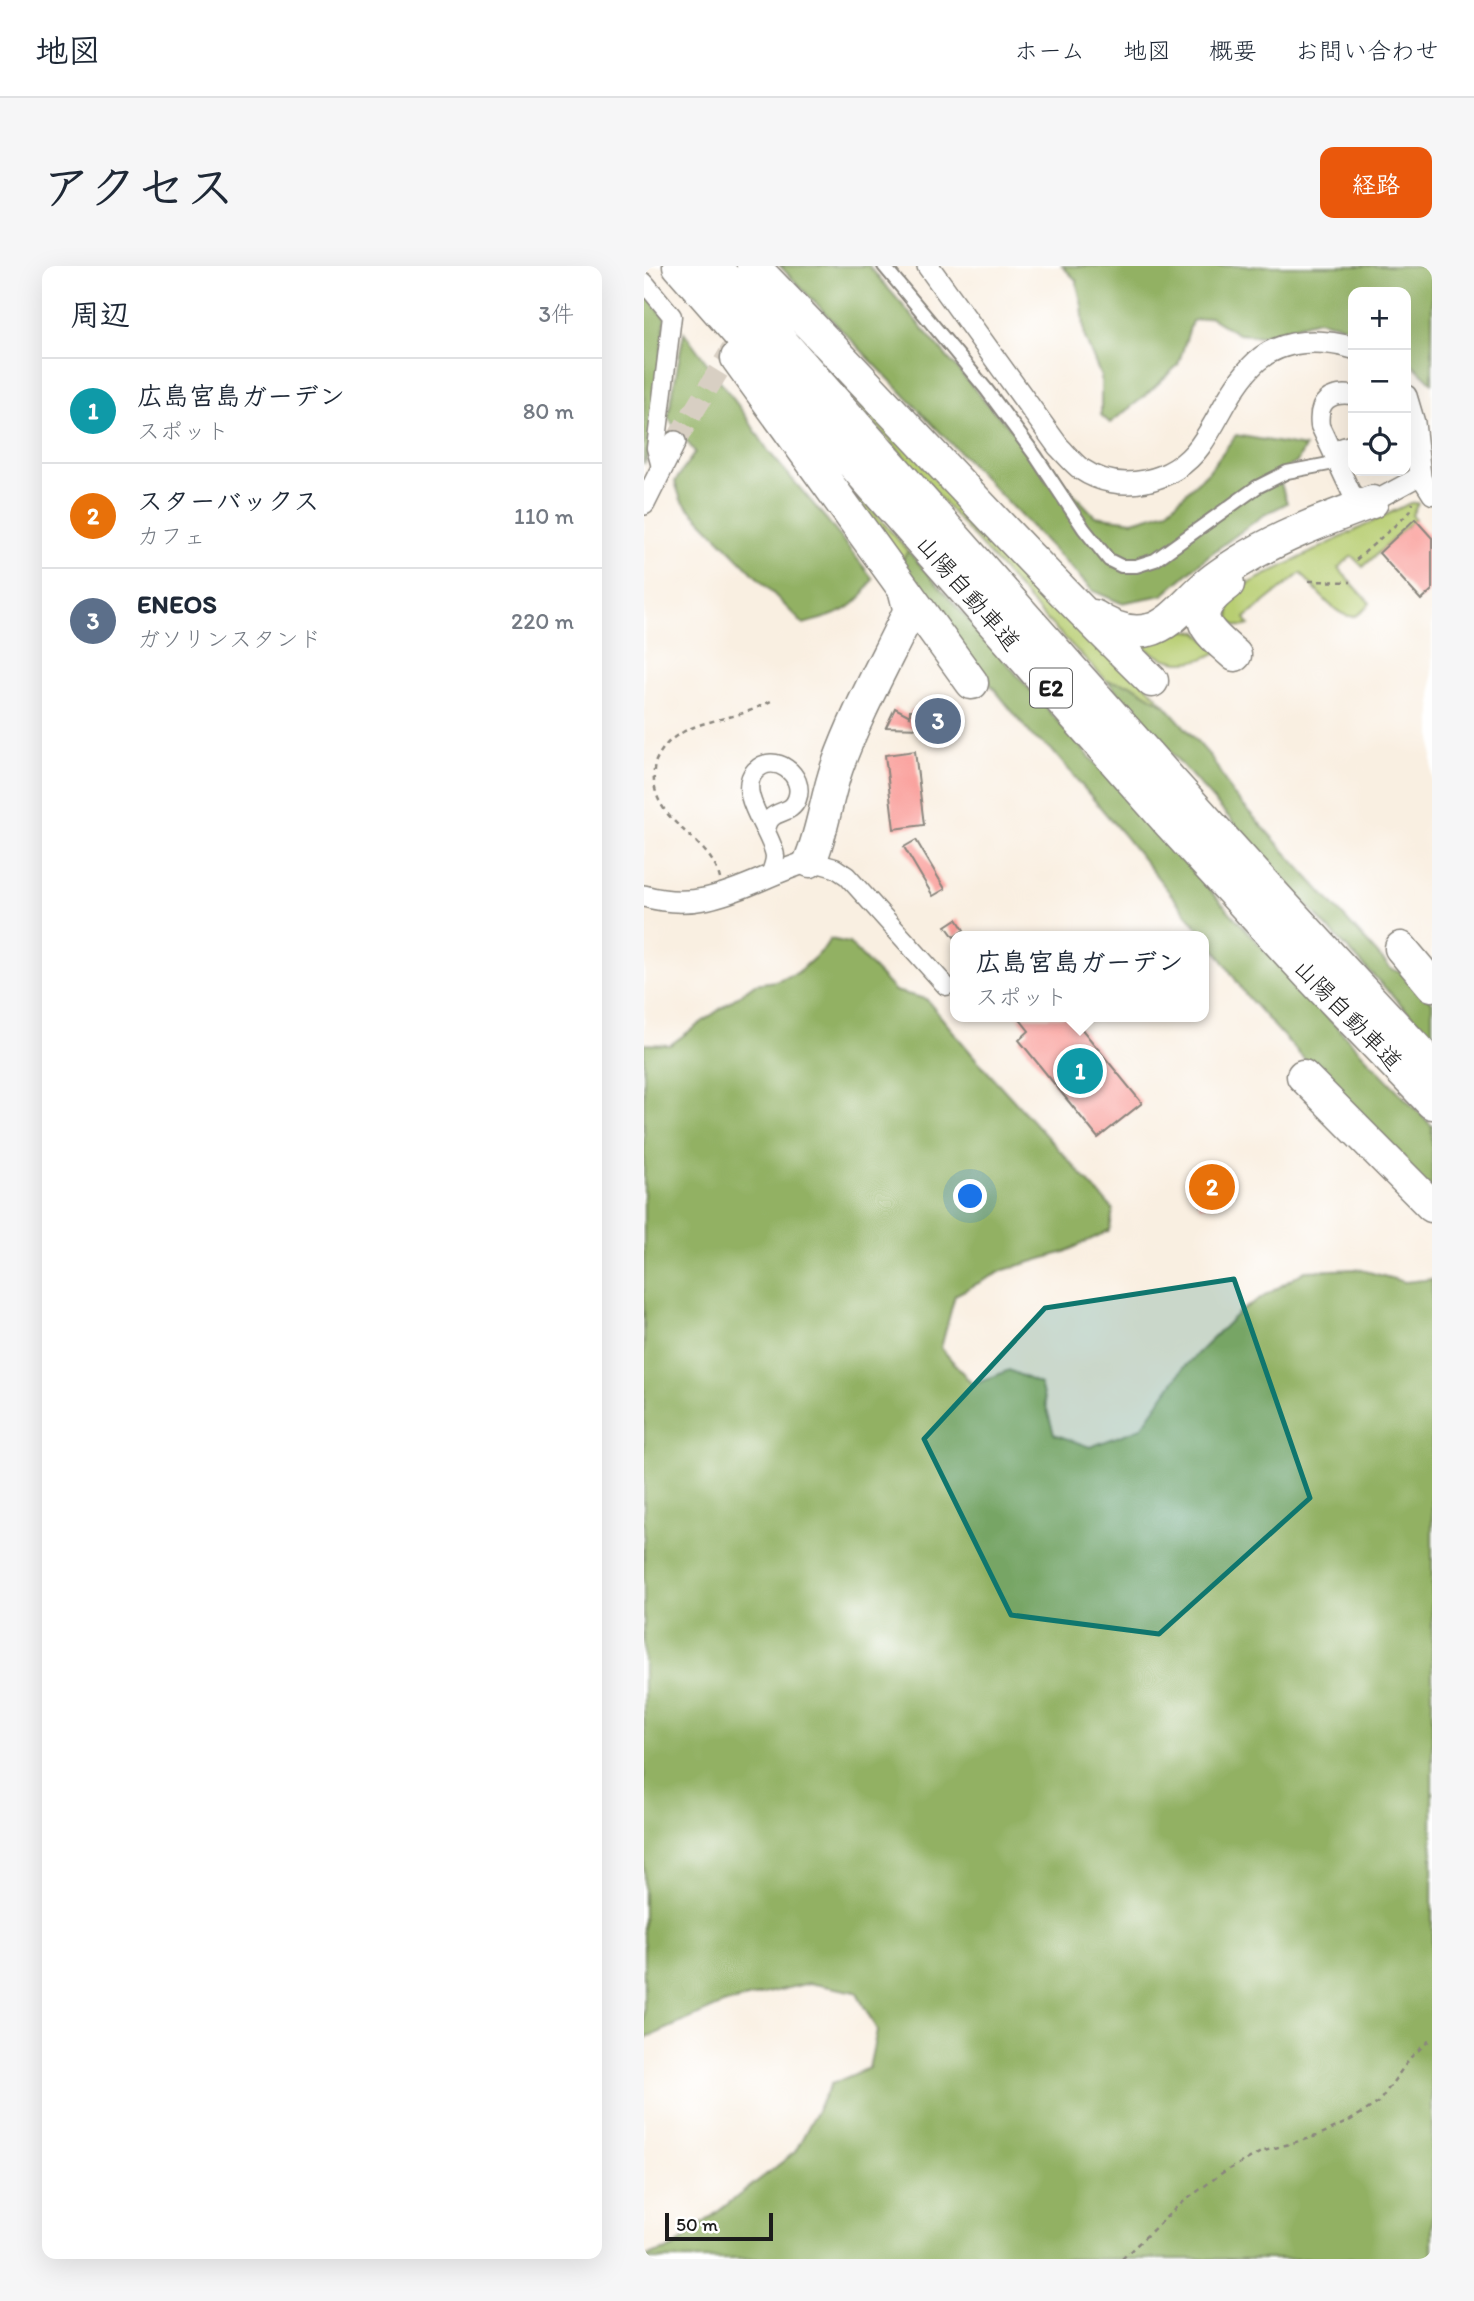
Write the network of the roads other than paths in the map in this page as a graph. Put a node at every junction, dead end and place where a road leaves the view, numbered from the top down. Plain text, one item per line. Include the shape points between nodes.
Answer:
1 (664, 266) edge
2 (678, 266) edge
3 (714, 266) edge
4 (753, 266) edge
5 (884, 266) edge
6 (928, 266) edge
7 (644, 282) edge
8 (1348, 347) edge
9 (1348, 395) edge
10 (1410, 413) edge
11 (675, 442) tunnel mouth
12 (1348, 446) edge
13 (1333, 464) junction
14 (661, 467) junction
15 (1420, 476) junction
16 (1432, 495) edge
17 (1372, 502) junction
18 (644, 504) edge
19 (905, 592) junction
20 (1075, 603) junction
21 (943, 641) junction
22 (1235, 655) dead end
23 (1153, 681) dead end
24 (972, 683) dead end
25 (766, 831) dead end
26 (810, 861) junction
27 (769, 877) junction
28 (644, 896) edge
29 (1401, 948) dead end
30 (1432, 985) edge
31 (946, 986) dead end
32 (1432, 1065) edge
33 (1303, 1076) dead end
34 (1432, 1103) edge
35 (1432, 1206) edge

1 - 19 highway via 743,366
2 - 34 highway, 山陽自動車道 / E2 via 1170,824
3 - 32 highway, 山陽自動車道 / E2 via 1192,805
4 - 20 highway
5 - 13 street via 986,389 1084,529 1109,560 1121,566 1155,560 1257,487 1287,472
6 - 8 street via 1058,446 1080,468 1118,483 1160,478 1178,467 1199,448 1240,379 1277,348 1305,341
7 - 14 street via 672,316 656,448
9 - 13 street via 1327,400 1319,416
10 - 15 street
11 - 14 street
12 - 13 street
13 - 17 street via 1357,498
14 - 18 street
15 - 16 street
15 - 17 street
17 - 20 highway via 1242,560 1152,630 1124,631
17 - 22 highway via 1247,570 1213,595 1203,613 1205,624
19 - 21 highway
19 - 26 highway via 908,614 848,739
20 - 23 highway
21 - 24 highway
21 - 26 highway via 926,635 909,643 848,762 824,838
25 - 27 street via 775,858
26 - 27 street
26 - 31 street via 847,876
27 - 28 street via 700,900
29 - 30 highway
33 - 35 highway

